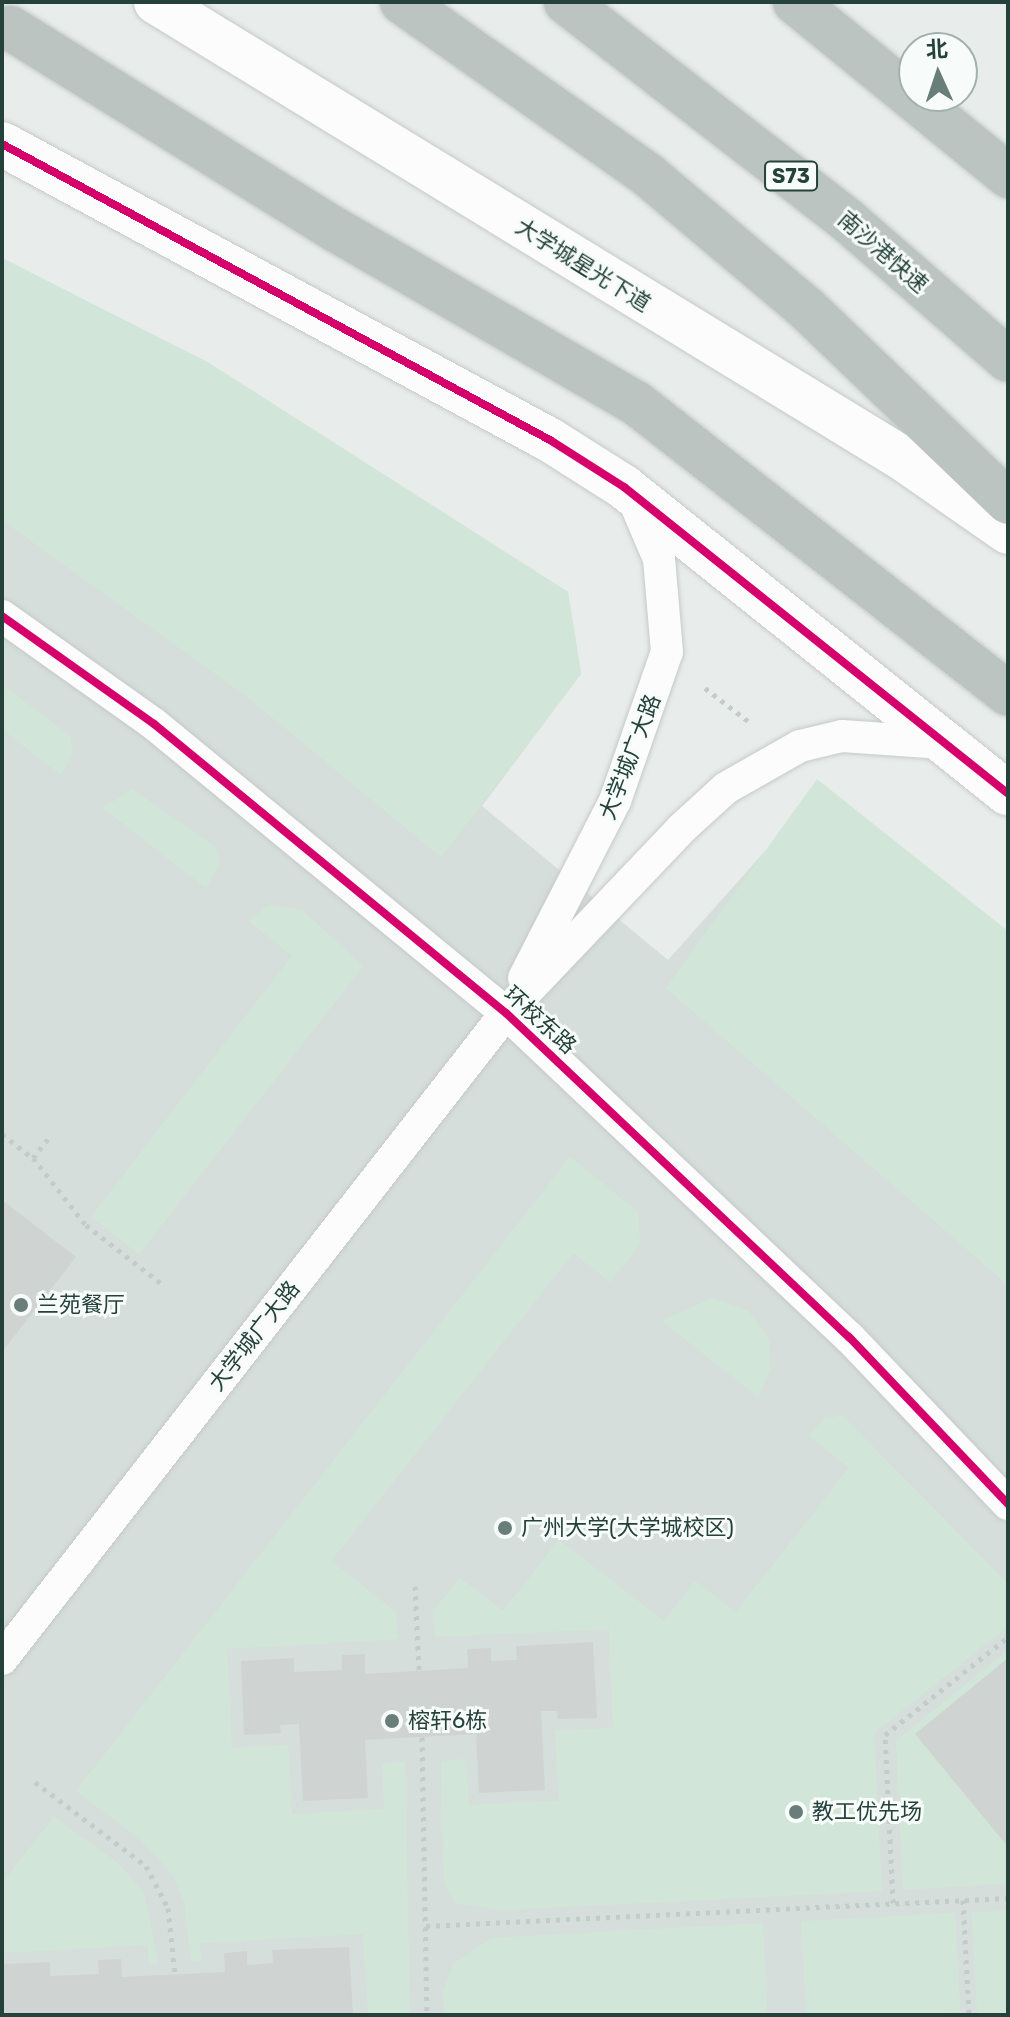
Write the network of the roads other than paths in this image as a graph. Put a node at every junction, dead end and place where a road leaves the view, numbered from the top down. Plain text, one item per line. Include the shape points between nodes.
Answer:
1 (156, 2) edge
2 (402, 2) edge
3 (566, 2) edge
4 (795, 2) edge
5 (10, 28) dead end
6 (2, 144) edge
7 (1008, 176) edge
8 (1008, 360) edge
9 (624, 487) junction
10 (1008, 502) edge
11 (1008, 532) edge
12 (2, 616) edge
13 (1008, 694) edge
14 (958, 749) junction
15 (1008, 793) edge
16 (506, 1013) junction
17 (1008, 1504) edge
18 (2, 1659) edge

1 - 11 street, 大学城星光下道 via 902,458
2 - 10 highway via 648,175 806,308
3 - 8 highway, 南沙港快速 / S73 via 847,220
4 - 7 highway
5 - 13 highway via 336,230 636,403
6 - 9 street via 550,440
9 - 14 street
9 - 16 lane, 大学城广大路 via 659,559 667,652 615,801
12 - 16 lane, 环校东路 via 154,724
14 - 15 street
14 - 16 lane, 大学城广大路 via 930,737 842,736 758,766 681,829
16 - 17 lane, 环校东路 via 849,1337
16 - 18 lane, 大学城广大路

